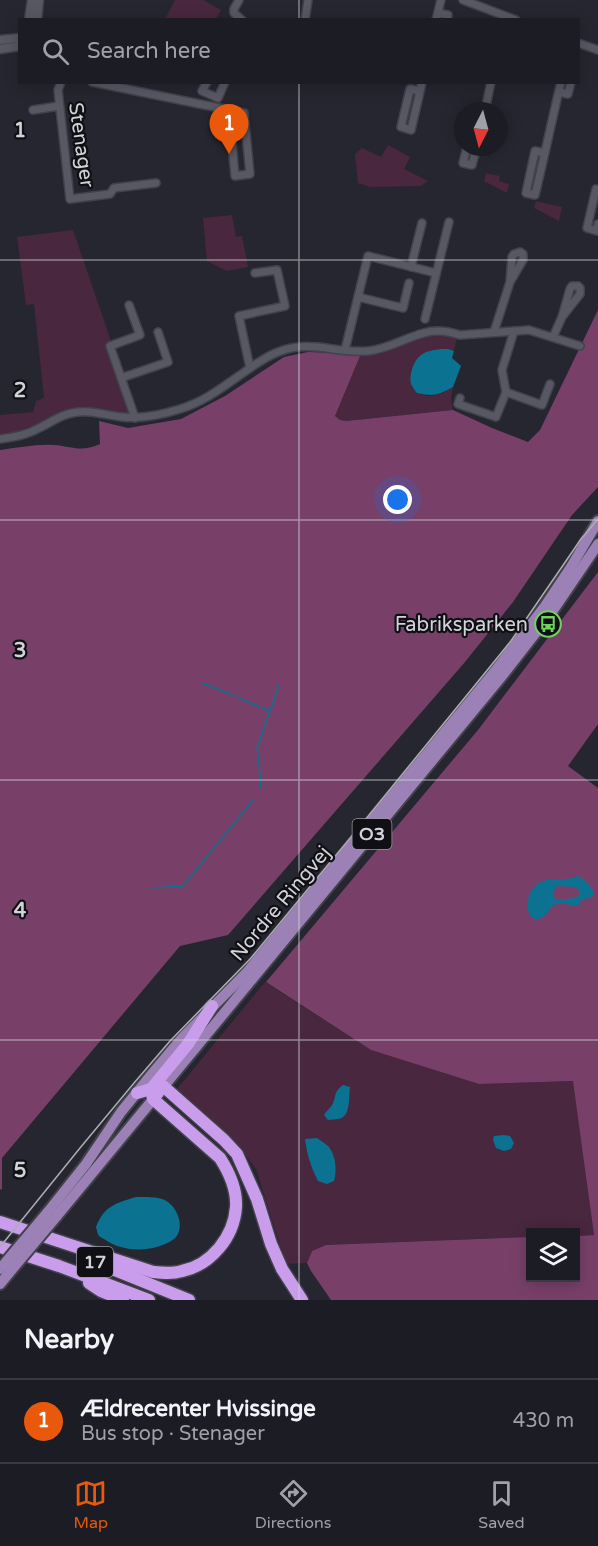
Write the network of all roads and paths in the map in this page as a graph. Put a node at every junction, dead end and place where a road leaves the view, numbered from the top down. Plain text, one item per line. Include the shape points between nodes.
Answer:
1 (32, 0) edge
2 (39, 0) edge
3 (239, 0) edge
4 (309, 0) edge
5 (441, 0) edge
6 (463, 0) edge
7 (492, 0) edge
8 (490, 10) junction
9 (437, 16) edge
10 (29, 18) edge
11 (37, 18) edge
12 (240, 18) edge
13 (305, 18) edge
14 (506, 18) edge
15 (18, 38) edge
16 (0, 40) edge
17 (580, 43) edge
18 (18, 46) edge
19 (0, 49) edge
20 (598, 50) edge
21 (60, 84) edge
22 (109, 84) edge
23 (206, 84) edge
24 (224, 84) edge
25 (422, 84) edge
26 (491, 84) edge
27 (561, 84) edge
28 (570, 84) edge
29 (126, 86) edge
30 (420, 92) junction
31 (559, 92) junction
32 (210, 94) junction
33 (487, 102) edge
34 (205, 105) junction
35 (59, 106) junction
36 (33, 110) dead end
37 (229, 110) junction
38 (545, 153) junction
39 (465, 156) edge
40 (474, 156) edge
41 (156, 183) dead end
42 (598, 190) edge
43 (449, 222) dead end
44 (422, 223) dead end
45 (598, 224) edge
46 (411, 267) junction
47 (255, 273) dead end
48 (436, 273) junction
49 (510, 282) dead end
50 (409, 283) dead end
51 (358, 297) junction
52 (129, 305) dead end
53 (562, 317) dead end
54 (425, 319) dead end
55 (514, 331) junction
56 (158, 332) dead end
57 (494, 332) junction
58 (553, 337) junction
59 (580, 346) dead end
60 (345, 350) junction
61 (250, 368) junction
62 (121, 378) junction
63 (550, 384) dead end
64 (506, 392) junction
65 (460, 398) dead end
66 (135, 418) junction
67 (0, 439) edge
68 (598, 521) edge
69 (598, 543) edge
70 (212, 1006) junction
71 (137, 1092) junction
72 (156, 1092) junction
73 (51, 1215) junction
74 (0, 1222) edge
75 (0, 1230) edge
76 (0, 1247) edge
77 (59, 1266) junction
78 (4, 1271) edge
79 (0, 1284) edge
80 (123, 1300) edge
81 (148, 1300) edge
82 (189, 1300) edge
83 (302, 1300) edge

1 - 10 street
2 - 11 street
3 - 12 street via 234,13
4 - 13 street
5 - 9 street
6 - 8 street
7 - 8 street
8 - 14 street
15 - 16 street
17 - 20 street
18 - 19 street
21 - 35 street, Stenager
22 - 29 street, Stenager
23 - 32 street via 202,91
24 - 32 street via 218,98
25 - 30 street
26 - 33 street
27 - 31 street
28 - 31 street via 568,94
29 - 34 street, Stenager
30 - 30 street via 410,89 401,128 411,130
31 - 38 street
32 - 34 street
34 - 37 street, Stenager
35 - 36 street
35 - 41 street, Stenager via 70,199
37 - 37 street via 244,113 250,174 235,176
38 - 38 street via 535,151 525,193 535,195
39 - 40 street via 463,163 472,165
42 - 45 street via 587,228 597,231
43 - 48 street
44 - 46 street
46 - 48 street
46 - 51 street via 368,256
47 - 61 street via 277,270 285,306 239,316
48 - 54 street
49 - 57 street
50 - 51 street via 403,308
51 - 60 street
52 - 62 street via 140,335 110,346
53 - 58 street
55 - 57 street
55 - 58 street via 529,330
55 - 64 street via 502,370
56 - 62 street via 168,362
57 - 60 street via 424,333 391,347
58 - 59 street
60 - 61 street via 316,346 287,349
61 - 66 street via 192,405
62 - 66 street
63 - 64 street via 543,405
64 - 65 street via 496,417 458,404
66 - 67 street via 72,413 27,434
68 - 70 main road, Nordre Ringvej / O3 via 571,567 501,663 248,971
69 - 72 main road, Nordre Ringvej / O3 via 552,612 502,676
70 - 71 main road, Nordre Ringvej / O3
70 - 72 highway
71 - 72 highway
71 - 73 main road, Nordre Ringvej / O3
72 - 73 main road, Nordre Ringvej / O3
72 - 74 highway via 226,1167 236,1206 229,1232 215,1254 184,1271 153,1272
72 - 83 highway via 217,1142 247,1175 271,1244
73 - 78 main road, Nordre Ringvej / O3, bridge
75 - 82 highway, 17 via 93,1261
76 - 77 highway, 17
77 - 80 highway
77 - 81 highway, 17
78 - 79 main road, Nordre Ringvej / O3

